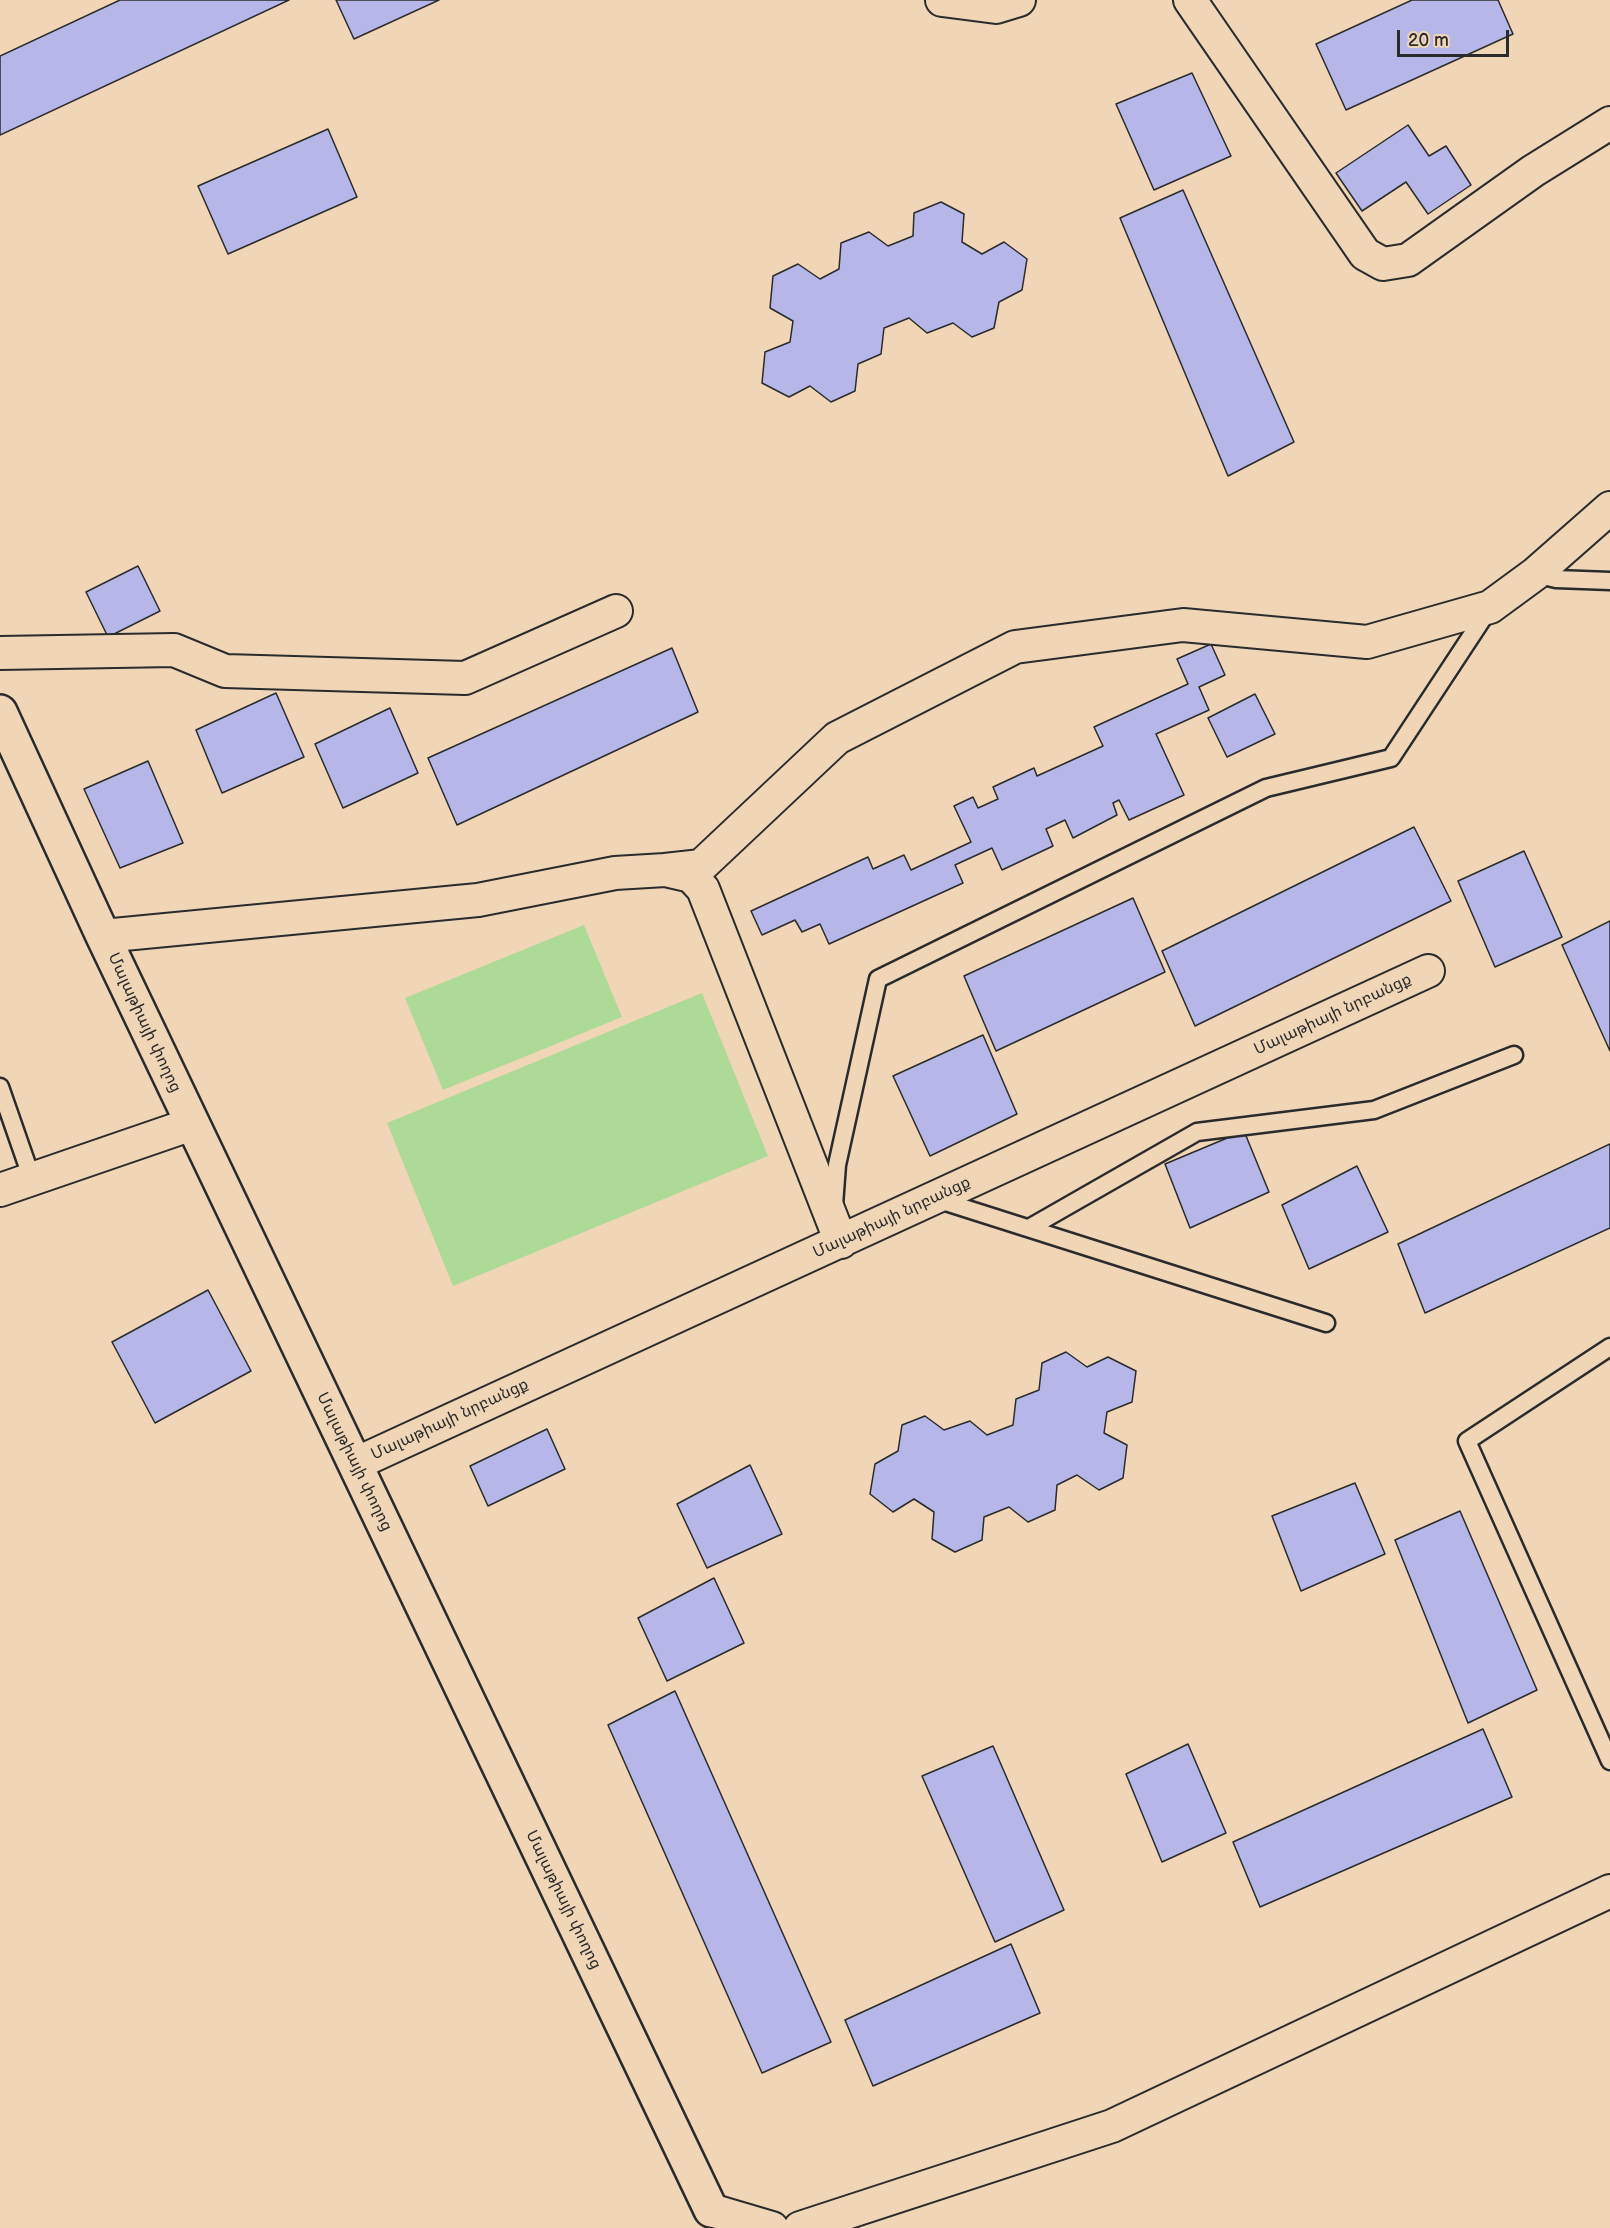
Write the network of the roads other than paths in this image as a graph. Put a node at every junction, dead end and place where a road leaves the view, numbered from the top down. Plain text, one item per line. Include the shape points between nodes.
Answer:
1 (942, 0) edge
2 (1019, 0) edge
3 (1190, 0) edge
4 (1610, 123) edge
5 (1610, 508) edge
6 (1535, 574) junction
7 (1610, 581) edge
8 (1490, 607) junction
9 (616, 611) dead end
10 (0, 653) edge
11 (0, 711) edge
12 (665, 870) junction
13 (103, 936) junction
14 (1428, 970) dead end
15 (1514, 1055) dead end
16 (0, 1087) edge
17 (192, 1124) junction
18 (32, 1179) junction
19 (0, 1190) edge
20 (935, 1198) junction
21 (1029, 1228) junction
22 (837, 1231) junction
23 (1326, 1323) dead end
24 (1610, 1347) edge
25 (355, 1464) junction
26 (1610, 1761) edge
27 (1610, 1890) edge
28 (717, 2219) edge
29 (772, 2228) edge
30 (800, 2228) edge

1 - 2 street via 996,7
3 - 4 street via 1365,254 1383,264 1407,261 1533,171
5 - 6 street
6 - 7 lane via 1556,579
6 - 8 street
8 - 12 street via 1367,642 1183,625 1015,647 837,738 701,866
8 - 22 lane via 1391,758 1266,788 878,978 837,1165
9 - 10 street via 465,678 225,671 174,650
11 - 13 street, Մալաթիայի փողոց
12 - 13 street via 615,873 478,900
12 - 22 street via 691,876 704,889
13 - 17 street, Մալաթիայի փողոց
14 - 20 street, Մալաթիայի նրբանցք
15 - 21 lane via 1374,1110 1197,1132
16 - 18 lane
17 - 18 street
17 - 25 street, Մալաթիայի փողոց
18 - 19 street
20 - 21 lane
20 - 22 street, Մալաթիայի նրբանցք
21 - 23 lane
22 - 25 street, Մալաթիայի նրբանցք
24 - 26 lane via 1467,1441
25 - 28 street, Մալաթիայի փողոց
27 - 30 street via 1112,2127
28 - 29 street

